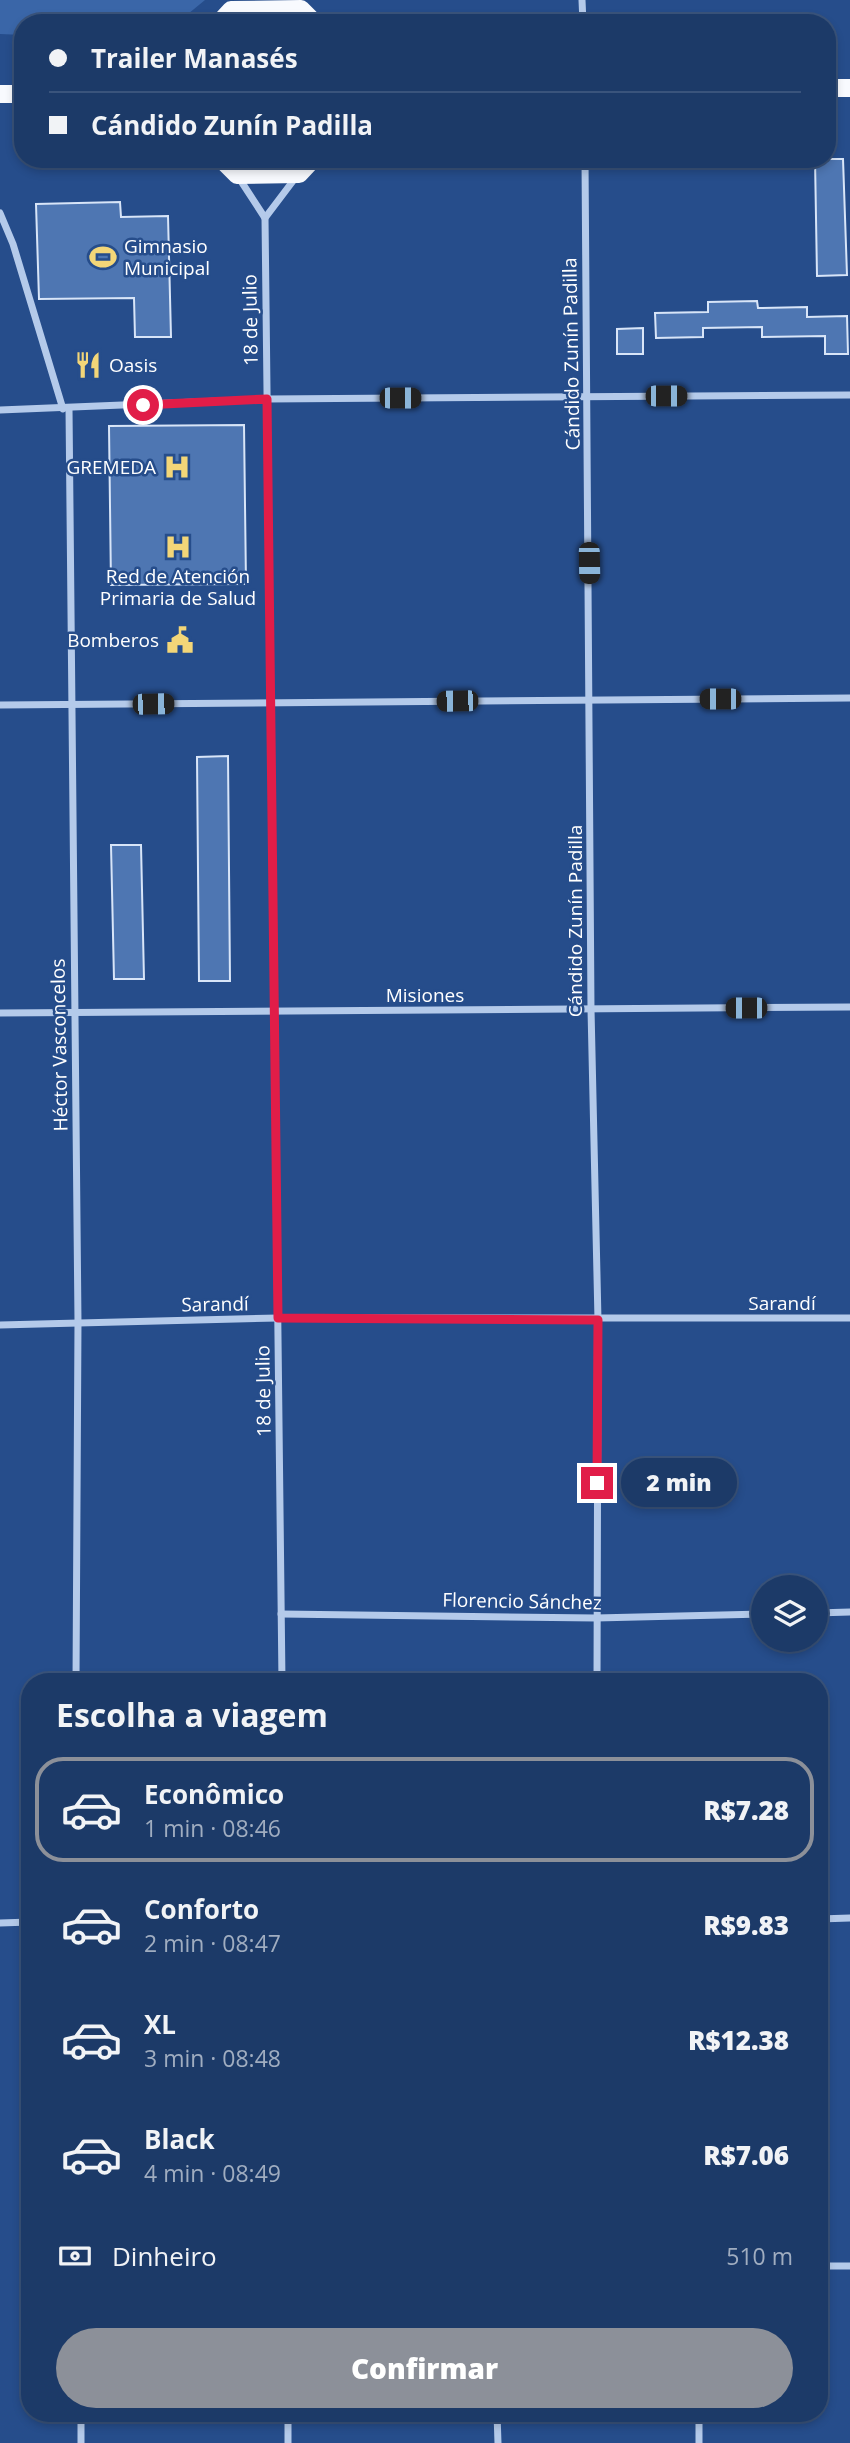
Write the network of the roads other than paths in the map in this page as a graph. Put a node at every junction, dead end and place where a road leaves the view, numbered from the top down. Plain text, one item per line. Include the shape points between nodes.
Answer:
1 (298, 4) edge
2 (229, 11) edge
3 (230, 168) edge
4 (305, 168) edge
5 (585, 168) edge
6 (299, 174) junction
7 (237, 175) junction
8 (0, 213) edge
9 (265, 218) junction
10 (850, 395) edge
11 (587, 397) junction
12 (267, 399) junction
13 (66, 408) junction
14 (0, 410) edge
15 (850, 698) edge
16 (591, 701) junction
17 (271, 703) junction
18 (0, 705) edge
19 (72, 705) junction
20 (850, 1007) edge
21 (590, 1009) junction
22 (274, 1012) junction
23 (0, 1013) edge
24 (75, 1013) junction
25 (278, 1318) junction
26 (850, 1318) edge
27 (598, 1320) junction
28 (78, 1322) junction
29 (0, 1325) edge
30 (850, 1612) edge
31 (828, 1613) edge
32 (281, 1614) junction
33 (751, 1614) edge
34 (596, 1618) junction
35 (76, 1673) edge
36 (282, 1673) edge
37 (597, 1673) edge
38 (828, 1919) edge
39 (850, 1919) edge
40 (21, 1922) edge
41 (0, 1923) edge
42 (828, 2266) edge
43 (850, 2266) edge
44 (80, 2422) edge
45 (288, 2422) edge
46 (497, 2422) edge
47 (699, 2422) edge
48 (81, 2443) edge
49 (288, 2443) edge
50 (498, 2443) edge
51 (699, 2443) edge

1 - 2 main road
3 - 7 main road
4 - 6 main road
5 - 11 street, Cándido Zunín Padilla
6 - 7 main road
6 - 9 street
7 - 9 street
8 - 13 street, Héctor Vasconcelos
9 - 12 street, 18 de Julio
10 - 11 street
11 - 12 street
11 - 16 street, Cándido Zunín Padilla
12 - 13 street
12 - 17 street, 18 de Julio
13 - 14 street
13 - 19 street, Héctor Vasconcelos
15 - 16 street
16 - 17 street
16 - 21 street, Cándido Zunín Padilla
17 - 19 street
17 - 22 street, 18 de Julio
18 - 19 street
19 - 24 street, Héctor Vasconcelos
20 - 21 street, Misiones
21 - 22 street, Misiones
21 - 27 street, Cándido Zunín Padilla
22 - 24 street, Misiones
22 - 25 street, 18 de Julio
23 - 24 street, Misiones
24 - 28 street, Héctor Vasconcelos
25 - 27 street, Sarandí
25 - 28 street, Sarandí
25 - 32 street, 18 de Julio
26 - 27 street, Sarandí
27 - 34 street, Cándido Zunín Padilla
28 - 29 street, Sarandí
28 - 35 street, Héctor Vasconcelos
30 - 31 street
32 - 34 street, Florencio Sánchez
32 - 36 street, 18 de Julio
33 - 34 street, Florencio Sánchez
34 - 37 street, Cándido Zunín Padilla
38 - 39 street
40 - 41 street
42 - 43 street
44 - 48 street
45 - 49 street
46 - 50 street
47 - 51 street

